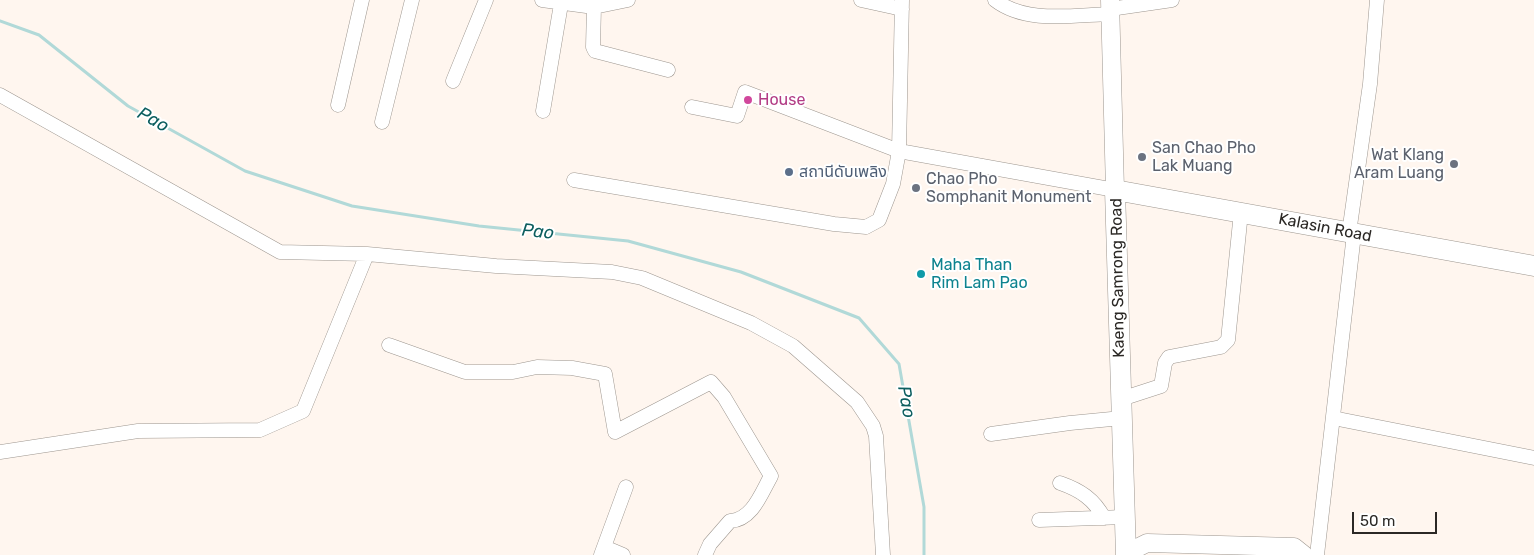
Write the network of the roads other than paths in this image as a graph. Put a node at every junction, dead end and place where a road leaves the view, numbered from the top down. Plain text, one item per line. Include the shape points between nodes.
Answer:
1 (362, 0) edge
2 (412, 0) edge
3 (486, 0) edge
4 (542, 0) edge
5 (628, 0) edge
6 (861, 0) edge
7 (995, 0) edge
8 (1172, 0) edge
9 (1377, 0) edge
10 (561, 4) junction
11 (902, 4) edge
12 (594, 8) junction
13 (1110, 8) edge
14 (668, 70) dead end
15 (453, 82) dead end
16 (0, 95) edge
17 (338, 105) dead end
18 (692, 107) dead end
19 (543, 111) dead end
20 (382, 122) dead end
21 (899, 151) junction
22 (574, 180) dead end
23 (1115, 190) junction
24 (1241, 212) junction
25 (1351, 234) junction
26 (367, 254) junction
27 (1534, 266) edge
28 (389, 344) dead end
29 (1121, 409) junction
30 (1333, 418) junction
31 (991, 434) dead end
32 (0, 452) edge
33 (1534, 458) edge
34 (1060, 483) dead end
35 (626, 487) dead end
36 (1104, 518) junction
37 (1039, 520) dead end
38 (1125, 520) junction
39 (1320, 532) junction
40 (1147, 543) junction
41 (602, 551) edge
42 (1299, 551) edge
43 (623, 555) edge
44 (705, 555) edge
45 (883, 555) edge
46 (1126, 555) edge
47 (1130, 555) edge
48 (1317, 555) edge

1 - 17 street
2 - 20 street
3 - 15 street
4 - 10 street
5 - 12 street
6 - 11 street
7 - 13 street via 1005,8 1036,16
8 - 13 street
9 - 25 street
10 - 12 street
10 - 19 street
11 - 21 street
12 - 14 street via 595,51
13 - 23 street, Kaeng Samrong Road
16 - 26 street via 280,252
18 - 21 street via 737,116 745,92
21 - 22 street via 893,184 879,220 866,227
21 - 23 street
23 - 24 main road, Kalasin Road
23 - 29 main road, Kaeng Samrong Road
24 - 25 main road, Kalasin Road
24 - 29 street via 1228,340 1222,347 1170,357 1165,362 1161,386
25 - 27 main road, Kalasin Road
25 - 30 street
26 - 32 street via 303,412 260,430 138,431
26 - 45 street via 629,274 751,323 793,346 857,402 873,426
28 - 44 street via 465,372 513,372 537,367 572,368 604,374 614,432 711,382 724,396 771,476 751,510 740,520 730,521
29 - 31 street via 1070,423
29 - 38 main road, Kaeng Samrong Road
30 - 33 street
30 - 39 street
34 - 36 street via 1073,487 1093,501
35 - 41 street
36 - 37 street
36 - 38 street
38 - 40 street via 1136,537
38 - 46 main road, Kaeng Samrong Road
39 - 42 street
39 - 48 street
40 - 42 street
40 - 47 street
41 - 43 street

